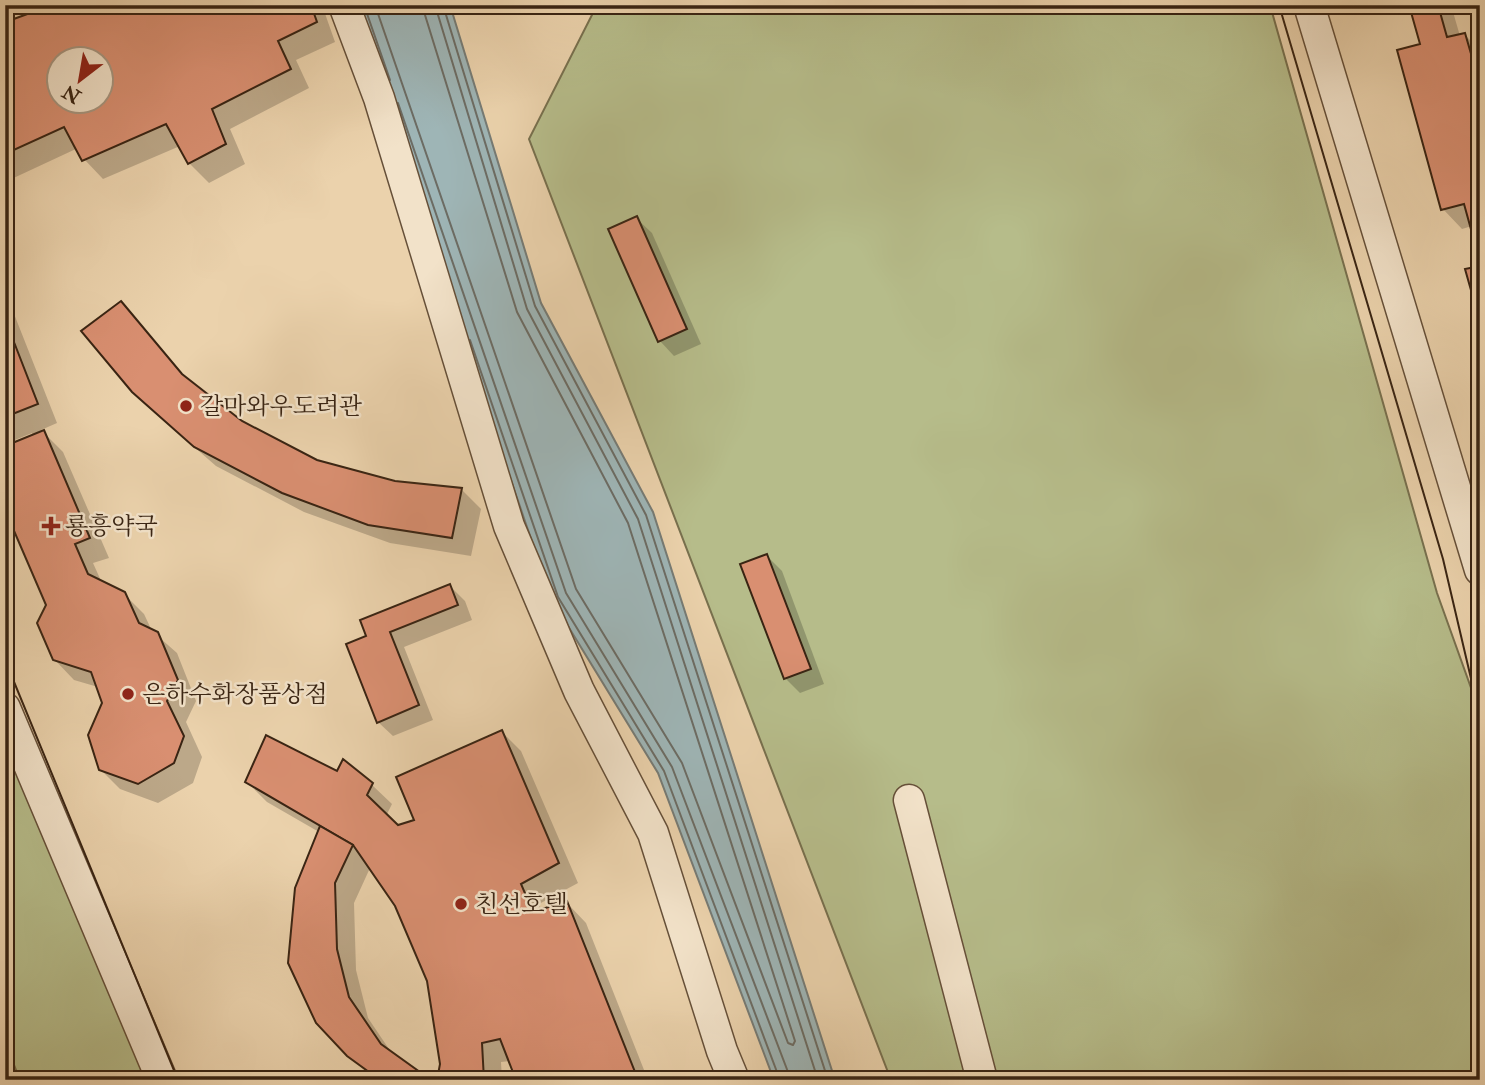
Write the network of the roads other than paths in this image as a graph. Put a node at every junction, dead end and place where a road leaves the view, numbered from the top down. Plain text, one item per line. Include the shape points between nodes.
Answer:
1 (344, 5) edge
2 (1309, 5) edge
3 (1473, 525) edge
4 (1480, 570) edge
5 (5, 708) edge
6 (909, 800) dead end
7 (162, 1080) edge
8 (734, 1080) edge
9 (982, 1080) edge

1 - 8 street via 379,98 509,526 579,691 653,833
2 - 3 street
3 - 4 street
5 - 7 street
6 - 9 street

